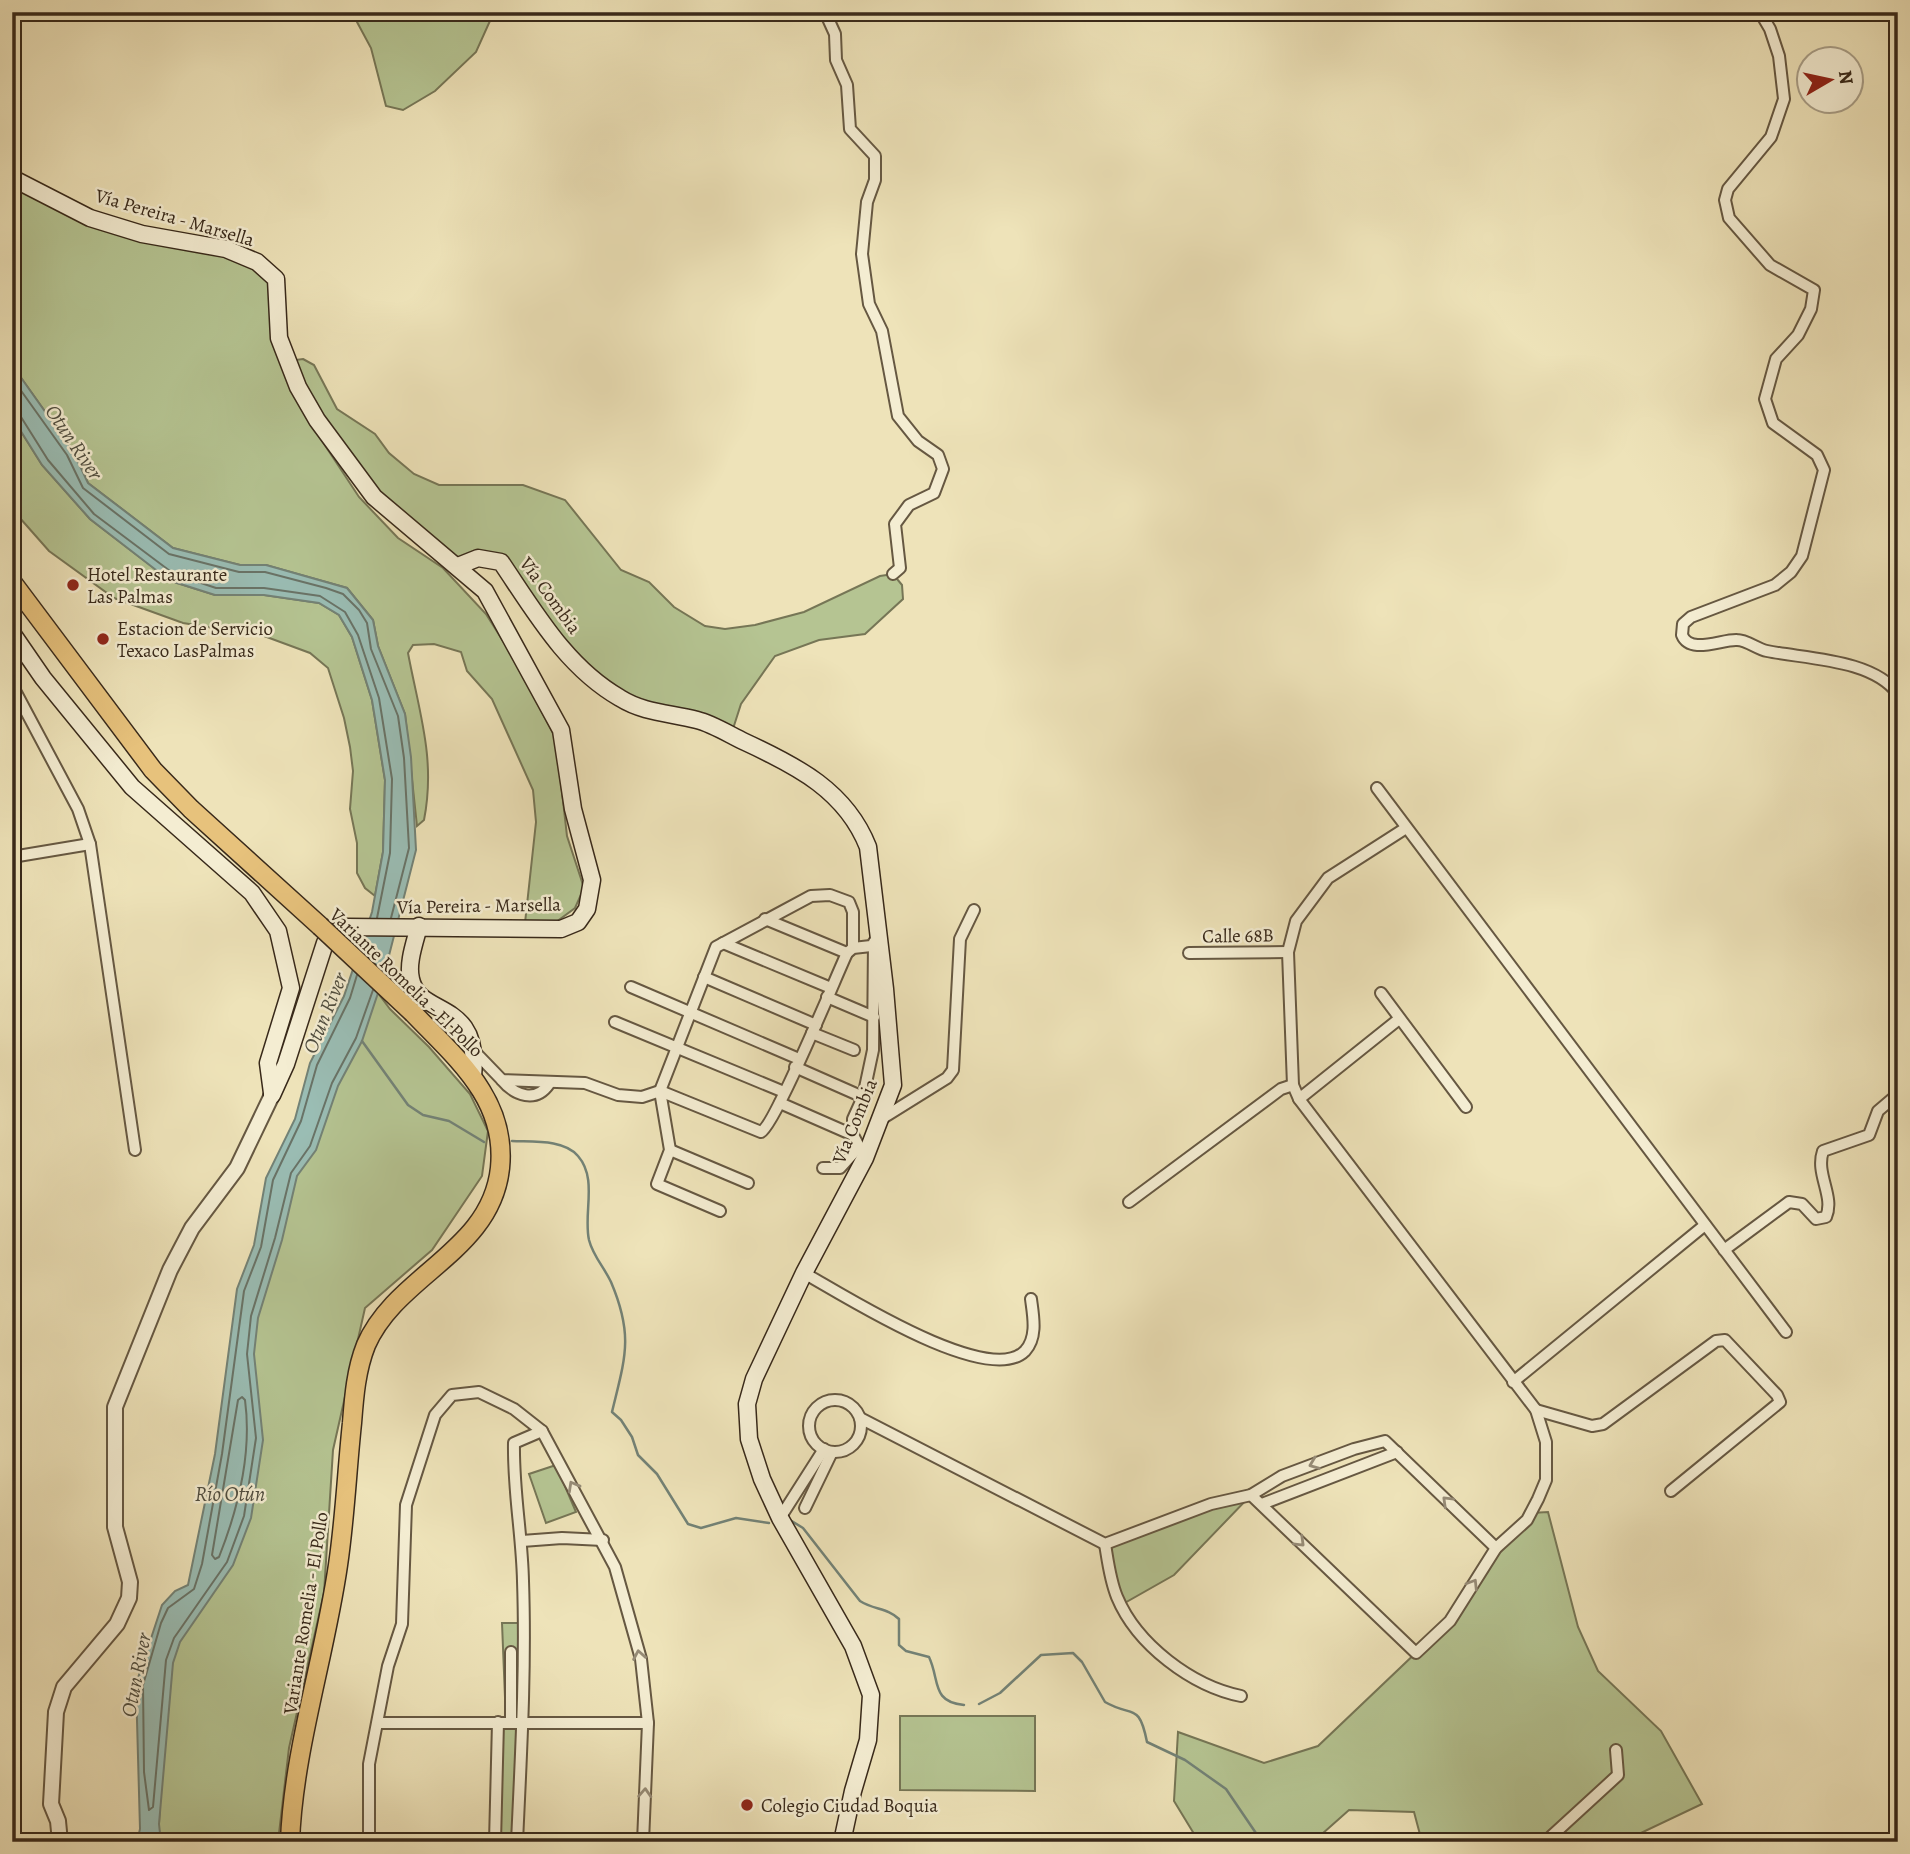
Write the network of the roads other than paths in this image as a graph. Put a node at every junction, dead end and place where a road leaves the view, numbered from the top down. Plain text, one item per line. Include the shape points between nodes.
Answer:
1 (825, 12) edge
2 (1760, 12) edge
3 (12, 178) edge
4 (458, 566) junction
5 (893, 574) dead end
6 (12, 582) edge
7 (12, 634) edge
8 (12, 685) edge
9 (1898, 694) edge
10 (1377, 788) dead end
11 (1406, 828) junction
12 (90, 844) junction
13 (12, 857) edge
14 (974, 910) dead end
15 (765, 919) junction
16 (418, 926) junction
17 (875, 940) junction
18 (723, 943) junction
19 (850, 950) junction
20 (1288, 952) junction
21 (1189, 953) dead end
22 (704, 977) junction
23 (631, 987) dead end
24 (829, 992) junction
25 (1381, 993) dead end
26 (690, 1013) junction
27 (874, 1017) junction
28 (1399, 1019) junction
29 (615, 1022) dead end
30 (814, 1029) junction
31 (677, 1048) junction
32 (854, 1050) dead end
33 (474, 1051) junction
34 (797, 1063) junction
35 (473, 1076) junction
36 (1293, 1084) junction
37 (660, 1091) junction
38 (1898, 1094) edge
39 (272, 1096) junction
40 (863, 1097) junction
41 (782, 1098) junction
42 (1299, 1099) junction
43 (1466, 1107) dead end
44 (878, 1121) junction
45 (853, 1135) junction
46 (135, 1150) dead end
47 (670, 1150) junction
48 (862, 1152) junction
49 (823, 1168) dead end
50 (748, 1183) dead end
51 (1129, 1202) dead end
52 (720, 1211) dead end
53 (1706, 1225) junction
54 (1724, 1250) junction
55 (804, 1273) junction
56 (1031, 1299) dead end
57 (1786, 1332) dead end
58 (1513, 1382) junction
59 (1536, 1410) junction
60 (860, 1418) junction
61 (542, 1431) junction
62 (828, 1451) junction
63 (1397, 1452) junction
64 (1671, 1491) dead end
65 (1251, 1495) junction
66 (1262, 1504) junction
67 (805, 1508) dead end
68 (780, 1518) junction
69 (603, 1540) junction
70 (522, 1541) junction
71 (1105, 1544) junction
72 (1496, 1548) junction
73 (511, 1652) dead end
74 (1241, 1696) dead end
75 (498, 1722) junction
76 (511, 1722) junction
77 (523, 1722) junction
78 (378, 1723) junction
79 (648, 1723) junction
80 (1616, 1750) dead end
81 (60, 1842) edge
82 (290, 1842) edge
83 (369, 1842) edge
84 (495, 1842) edge
85 (517, 1842) edge
86 (643, 1842) edge
87 (842, 1842) edge
88 (1545, 1842) edge

1 - 5 street via 847,85 850,129 875,156 862,254 869,304 882,331 898,416 918,441 938,455 943,469 934,493 909,505 895,524 901,559
2 - 9 street via 1779,56 1784,99 1771,137 1728,189 1726,209 1770,265 1814,290 1811,309 1798,335 1776,359 1766,405 1773,423 1817,455 1824,470 1802,556 1791,572 1775,585 1691,617 1683,624 1682,635 1690,643 1711,646 1737,640 1818,661 1849,663
3 - 4 main road, Vía Pereira - Marsella via 90,218 142,234 226,249 270,272 279,294 279,338 317,420 374,497
4 - 16 main road, Vía Pereira - Marsella via 485,591 561,730 573,809 590,864 592,895 578,922 561,929
4 - 17 main road, Vía Combia via 478,558 501,562 548,634 616,696 651,712 699,720 797,766 828,789 861,829 868,846
6 - 35 highway, Variante Romelia - El Pollo, bridge via 153,770 413,1013
7 - 39 main road via 132,787 252,893 278,931 290,988 268,1063
8 - 12 street via 78,809
10 - 11 street
11 - 20 street via 1328,877 1296,921
11 - 53 street
12 - 13 street
12 - 46 street
14 - 44 street via 960,939 953,1070
15 - 18 street
15 - 19 street
15 - 19 street via 811,896 830,895 849,902 853,912
16 - 33 main road via 410,968 414,989 456,1018
16 - 39 main road, Vía Pereira - Marsella via 361,927 335,932 325,943
17 - 19 street
17 - 27 street
17 - 44 main road, Vía Combia via 894,1076
18 - 22 street via 716,947
18 - 24 street
19 - 24 street
20 - 21 street, Calle 68B
20 - 36 street
22 - 26 street
22 - 30 street
23 - 26 street
24 - 27 street
24 - 30 street
25 - 28 street
26 - 31 street
26 - 34 street
27 - 40 street via 873,1050
28 - 42 street
28 - 43 street
29 - 31 street
30 - 32 street
30 - 34 street
31 - 37 street
31 - 41 street
33 - 35 main road
33 - 37 street via 502,1080 585,1083 618,1095 642,1097
34 - 40 street
34 - 41 street
35 - 82 highway, Variante Romelia - El Pollo via 488,1101 498,1132 496,1191 475,1230 393,1306 364,1349 355,1393 339,1561 294,1798
36 - 42 street
36 - 51 street
37 - 41 street via 756,1133 766,1129
37 - 47 street
38 - 54 street via 1878,1111 1869,1135 1823,1151 1820,1166 1829,1209 1826,1217 1816,1219 1802,1204 1789,1202
39 - 81 street, Vía Pereira - Marsella via 237,1168 192,1228 170,1270 114,1407 115,1527 130,1582 129,1598 117,1624 64,1687 56,1712 51,1804
40 - 45 street via 853,1119
41 - 45 street
42 - 58 street
44 - 48 main road, Vía Combia
45 - 48 street
47 - 50 street
47 - 52 street via 657,1184
48 - 49 street via 840,1168
48 - 55 main road, Vía Combia
53 - 54 street
53 - 58 street
54 - 57 street
55 - 56 street via 937,1346 992,1361 1025,1351 1033,1337
55 - 68 main road, Vía Combia via 754,1379 747,1404 749,1439
58 - 59 street
59 - 64 street via 1592,1426 1603,1424 1716,1341 1725,1339 1780,1402
59 - 72 street via 1546,1442 1546,1480 1527,1520
60 - 62 street via 854,1443
60 - 62 street via 842,1401 817,1407 809,1430
60 - 71 street
69 -> 61 street
61 - 70 street via 514,1443 515,1499
61 - 78 street via 480,1392 452,1395 435,1415 406,1505 402,1624
62 - 67 street
62 - 68 street
63 -> 65 street via 1385,1441 1378,1441 1282,1476
63 - 66 street
72 -> 63 street
65 - 66 street
65 - 71 street via 1211,1504
66 -> 72 street via 1415,1652 1450,1621
68 - 87 main road, Vía Combia via 853,1646 871,1695 869,1740
69 - 70 street
79 -> 69 street via 633,1624
70 - 77 street
71 - 74 street via 1116,1596 1141,1634 1199,1682
73 - 76 street
75 - 76 street
75 - 78 street
75 - 84 street
76 - 77 street
77 - 79 street
77 - 85 street
78 - 83 street via 369,1764
86 -> 79 street
80 - 88 street via 1618,1775

